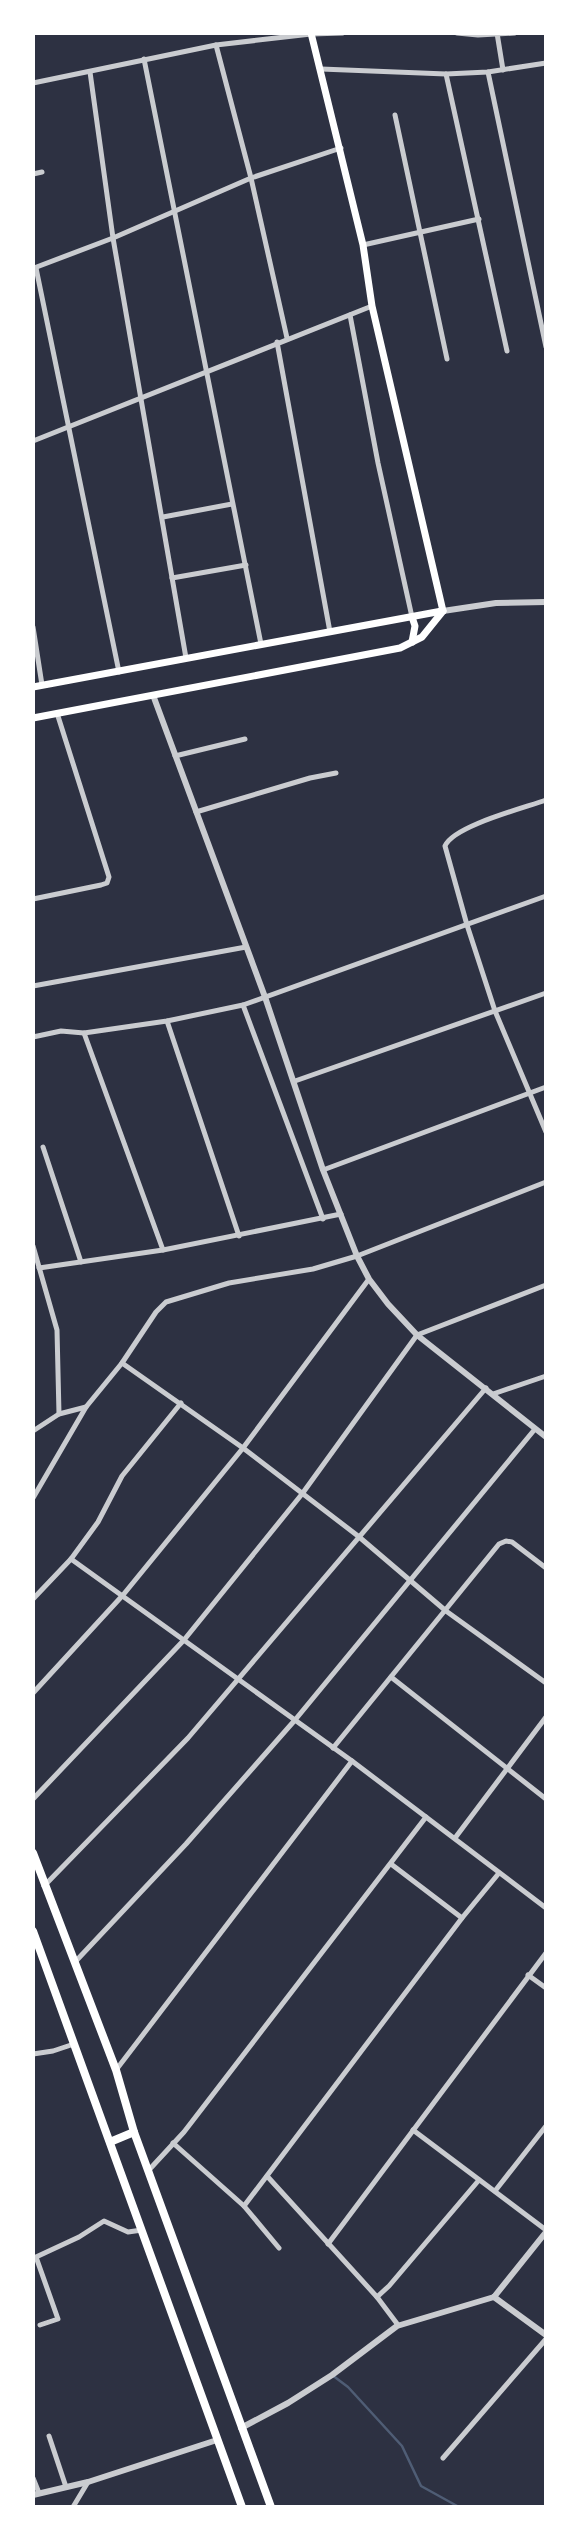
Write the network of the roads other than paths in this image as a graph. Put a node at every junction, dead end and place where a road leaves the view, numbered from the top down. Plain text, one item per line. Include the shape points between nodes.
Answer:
1 (311, 33) edge
2 (343, 33) edge
3 (457, 33) edge
4 (515, 33) edge
5 (497, 34) edge
6 (216, 45) junction
7 (144, 59) junction
8 (546, 63) edge
9 (321, 69) junction
10 (503, 70) junction
11 (90, 72) junction
12 (488, 72) junction
13 (446, 74) junction
14 (33, 83) edge
15 (395, 114) dead end
16 (341, 148) junction
17 (42, 172) dead end
18 (33, 174) edge
19 (251, 178) junction
20 (174, 211) junction
21 (479, 219) junction
22 (419, 233) junction
23 (113, 238) junction
24 (363, 245) junction
25 (34, 268) edge
26 (372, 306) junction
27 (350, 315) junction
28 (287, 338) junction
29 (277, 342) junction
30 (546, 347) edge
31 (507, 351) dead end
32 (447, 359) dead end
33 (207, 372) junction
34 (141, 399) junction
35 (68, 428) junction
36 (33, 441) edge
37 (232, 503) junction
38 (163, 517) junction
39 (246, 565) junction
40 (172, 578) junction
41 (546, 603) edge
42 (443, 611) junction
43 (412, 617) junction
44 (33, 627) edge
45 (330, 632) junction
46 (411, 643) junction
47 (261, 644) junction
48 (186, 658) junction
49 (119, 672) junction
50 (42, 685) junction
51 (33, 687) edge
52 (153, 695) junction
53 (57, 713) junction
54 (33, 718) edge
55 (245, 739) dead end
56 (175, 756) junction
57 (336, 773) dead end
58 (546, 800) edge
59 (196, 812) junction
60 (546, 896) edge
61 (33, 899) edge
62 (467, 925) junction
63 (247, 947) junction
64 (33, 986) edge
65 (546, 993) edge
66 (265, 996) junction
67 (243, 1005) junction
68 (495, 1010) junction
69 (167, 1021) junction
70 (84, 1033) junction
71 (33, 1037) edge
72 (295, 1081) junction
73 (546, 1087) edge
74 (528, 1093) junction
75 (546, 1132) edge
76 (43, 1147) dead end
77 (323, 1170) junction
78 (546, 1182) edge
79 (341, 1214) junction
80 (323, 1219) junction
81 (239, 1236) junction
82 (34, 1249) edge
83 (163, 1251) junction
84 (357, 1256) junction
85 (81, 1262) junction
86 (40, 1268) junction
87 (369, 1279) junction
88 (546, 1285) edge
89 (417, 1335) junction
90 (122, 1363) junction
91 (546, 1376) edge
92 (486, 1388) junction
93 (493, 1394) junction
94 (181, 1403) junction
95 (86, 1407) junction
96 (60, 1414) junction
97 (535, 1429) junction
98 (33, 1431) edge
99 (546, 1437) edge
100 (243, 1448) junction
101 (302, 1494) junction
102 (33, 1498) edge
103 (358, 1536) junction
104 (71, 1559) junction
105 (546, 1568) edge
106 (411, 1581) junction
107 (123, 1595) junction
108 (33, 1599) edge
109 (446, 1611) junction
110 (183, 1642) junction
111 (391, 1677) junction
112 (238, 1680) junction
113 (546, 1683) edge
114 (33, 1693) edge
115 (546, 1717) edge
116 (295, 1720) junction
117 (334, 1748) junction
118 (352, 1761) junction
119 (507, 1768) junction
120 (33, 1799) edge
121 (546, 1799) edge
122 (426, 1817) junction
123 (455, 1838) junction
124 (33, 1853) edge
125 (391, 1864) junction
126 (499, 1873) junction
127 (44, 1886) junction
128 (546, 1908) edge
129 (462, 1918) junction
130 (33, 1931) edge
131 (546, 1953) edge
132 (75, 1962) junction
133 (528, 1975) junction
134 (546, 1988) edge
135 (74, 2044) junction
136 (33, 2054) edge
137 (116, 2070) junction
138 (546, 2126) edge
139 (413, 2130) junction
140 (134, 2132) junction
141 (110, 2142) junction
142 (173, 2143) junction
143 (148, 2172) junction
144 (267, 2176) junction
145 (479, 2180) junction
146 (495, 2191) junction
147 (244, 2206) junction
148 (142, 2230) junction
149 (546, 2231) edge
150 (328, 2244) junction
151 (279, 2248) dead end
152 (35, 2253) edge
153 (377, 2297) junction
154 (494, 2297) junction
155 (40, 2325) dead end
156 (398, 2325) junction
157 (546, 2337) edge
158 (241, 2428) junction
159 (49, 2436) dead end
160 (217, 2440) junction
161 (443, 2458) dead end
162 (33, 2478) edge
163 (88, 2482) junction
164 (66, 2487) junction
165 (36, 2494) edge
166 (73, 2507) edge
167 (242, 2507) edge
168 (271, 2507) edge

1 - 2 street
1 - 6 street
1 - 9 main road
3 - 5 street
4 - 5 street
5 - 10 street
6 - 7 street
6 - 19 street
7 - 11 street
7 - 20 street
8 - 10 street
9 - 13 street
9 - 16 main road
10 - 12 street
11 - 14 street
11 - 23 street
12 - 13 street
12 - 30 street
13 - 21 street
15 - 22 street
16 - 19 street
16 - 24 main road
17 - 18 street
19 - 20 street
19 - 28 street
20 - 23 street
20 - 33 street
21 - 22 street
21 - 31 street
22 - 24 street
22 - 32 street
23 - 25 street
23 - 34 street
24 - 26 main road
25 - 35 street
26 - 27 street
26 - 42 main road
27 - 28 street
27 - 43 street
28 - 29 street
29 - 33 street
29 - 45 street
33 - 34 street
33 - 37 street
34 - 35 street
34 - 38 street
35 - 36 street
35 - 49 street
37 - 38 street
37 - 39 street
38 - 40 street
39 - 40 street
39 - 47 street
40 - 48 street
41 - 42 street via 496,603
42 - 43 main road
42 - 46 main road via 422,637
43 - 45 main road
43 - 46 main road
44 - 50 street
45 - 47 main road
46 - 52 main road
47 - 48 main road
48 - 49 main road
49 - 50 main road
50 - 51 main road
52 - 53 main road
52 - 56 street
53 - 54 main road
53 - 61 street via 109,877 102,885
55 - 56 street
56 - 59 street
57 - 59 street
58 - 62 street via 461,830 448,839 447,859
59 - 63 street
60 - 62 street
62 - 66 street
62 - 68 street
63 - 64 street
63 - 66 street
65 - 68 street
66 - 67 street
66 - 72 street
67 - 69 street
67 - 80 street
68 - 72 street
68 - 74 street
69 - 70 street
69 - 81 street
70 - 71 street via 61,1031
70 - 83 street
72 - 77 street
73 - 74 street
74 - 75 street
74 - 77 street
76 - 85 street
77 - 79 street
78 - 84 street
79 - 80 street
79 - 84 street
80 - 81 street
81 - 83 street
82 - 86 street
83 - 85 street
84 - 87 street
84 - 90 street via 313,1269 229,1283 166,1302
85 - 86 street
86 - 96 street via 57,1329
87 - 89 street
87 - 100 street
88 - 89 street
89 - 92 street
89 - 101 street
90 - 94 street
90 - 95 street
91 - 93 street
92 - 93 street
92 - 103 street
93 - 97 street
94 - 100 street
94 - 104 street via 122,1476 98,1522
95 - 96 street
95 - 102 street
96 - 98 street
97 - 99 street
97 - 106 street
100 - 101 street
100 - 107 street
101 - 103 street
101 - 110 street
103 - 106 street
103 - 112 street
104 - 107 street
104 - 108 street
105 - 109 street via 512,1542 499,1544
106 - 109 street
106 - 116 street
107 - 110 street
107 - 114 street
109 - 111 street
109 - 113 street
110 - 112 street
110 - 120 street
111 - 117 street
111 - 119 street
112 - 116 street
112 - 127 street
115 - 119 street
116 - 117 street
116 - 132 street
117 - 118 street
118 - 122 street
118 - 137 street
119 - 121 street
119 - 123 street
122 - 123 street
122 - 125 street
123 - 126 street
124 - 127 main road
125 - 129 street
125 - 142 street
126 - 128 street
126 - 129 street
127 - 132 main road
129 - 144 street
130 - 135 main road
131 - 133 street
132 - 137 main road
133 - 134 street
133 - 139 street
135 - 136 street
135 - 141 main road
137 - 140 main road
138 - 146 street
139 - 145 street
139 - 150 street
140 - 141 main road
140 - 143 main road
141 - 148 main road
142 - 143 street
142 - 147 street
143 - 158 main road
144 - 147 street
144 - 150 street
145 - 146 street
145 - 153 street
146 - 149 street
147 - 151 street
148 - 152 street via 128,2232 104,2221 79,2237
148 - 160 main road
149 - 154 street
150 - 153 street
152 - 155 street via 58,2319
153 - 156 street
154 - 156 street
154 - 157 street
156 - 158 street via 332,2375
157 - 161 street
158 - 168 main road
159 - 164 street
160 - 163 street
160 - 167 main road
162 - 165 street
163 - 164 street
163 - 166 street
164 - 165 street

